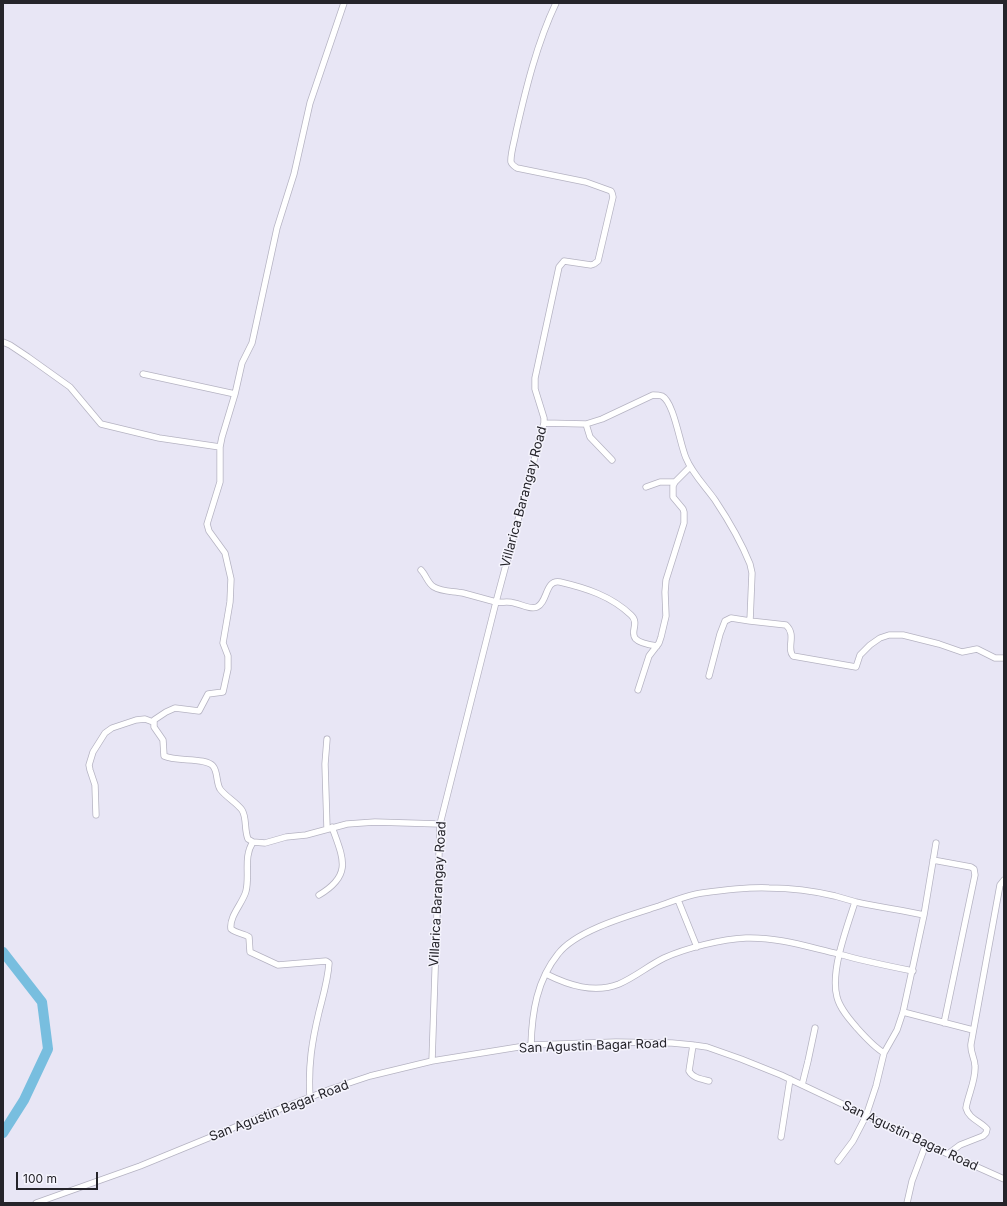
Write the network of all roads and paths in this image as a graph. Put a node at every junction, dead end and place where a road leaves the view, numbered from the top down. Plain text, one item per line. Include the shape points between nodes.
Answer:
1 (344, 3) edge
2 (556, 3) edge
3 (3, 342) edge
4 (143, 374) dead end
5 (235, 394) junction
6 (544, 423) junction
7 (586, 424) junction
8 (220, 447) junction
9 (612, 460) dead end
10 (690, 467) junction
11 (675, 482) junction
12 (646, 487) dead end
13 (421, 570) dead end
14 (496, 602) junction
15 (750, 621) junction
16 (657, 646) junction
17 (1004, 658) edge
18 (709, 676) dead end
19 (638, 690) dead end
20 (153, 722) junction
21 (327, 739) dead end
22 (96, 815) dead end
23 (440, 824) junction
24 (330, 828) junction
25 (254, 842) junction
26 (936, 843) dead end
27 (933, 860) junction
28 (1004, 880) edge
29 (319, 895) dead end
30 (678, 900) junction
31 (855, 902) junction
32 (924, 915) junction
33 (697, 947) junction
34 (839, 954) junction
35 (913, 971) junction
36 (546, 974) junction
37 (903, 1012) junction
38 (944, 1023) junction
39 (815, 1028) dead end
40 (973, 1030) junction
41 (531, 1045) junction
42 (693, 1045) junction
43 (884, 1053) junction
44 (432, 1061) junction
45 (790, 1079) junction
46 (709, 1080) dead end
47 (802, 1085) junction
48 (310, 1097) junction
49 (866, 1116) junction
50 (781, 1137) dead end
51 (926, 1144) junction
52 (948, 1154) junction
53 (838, 1161) dead end
54 (1004, 1179) edge
55 (36, 1203) edge
56 (908, 1203) edge

1 - 5 street via 310,103 252,344 242,363
2 - 6 street, Villarica Barangay Road via 524,95 511,161 517,168 586,182 611,191 613,197 598,261 591,265 564,262 559,266 535,378 535,389
3 - 8 street via 70,387 101,424 159,438
4 - 5 street
5 - 8 street
6 - 7 street
6 - 14 street, Villarica Barangay Road
7 - 9 street via 590,437
7 - 10 street via 653,395 662,396 669,405 677,425 682,448
8 - 20 street via 220,482 207,524 208,531 225,553 231,580 223,643 228,661 226,681 223,692 208,694 199,711 171,709
10 - 11 street
10 - 15 street via 715,501 750,564
11 - 12 street via 660,482
11 - 16 street via 673,497 683,509 684,524 666,580 666,616
13 - 14 street via 431,585 439,590
14 - 16 street via 536,607 542,603 552,583 561,582 616,602 634,618 635,638 641,643
14 - 23 street, Villarica Barangay Road
15 - 17 street via 786,625 791,632 793,656 854,667 858,666 860,655 870,644 880,638 896,634 962,652 980,649 995,658
15 - 18 street via 731,618 725,621
16 - 19 street via 649,656
20 - 22 street via 145,719 136,720 112,728 105,733 93,752 89,764 95,785
20 - 25 street via 163,740 164,756 212,765 220,789 241,809 247,836
21 - 24 street via 325,764
23 - 24 street via 374,822
23 - 44 street, Villarica Barangay Road
24 - 25 street via 269,843
24 - 29 street via 341,854 343,867 339,878
25 - 48 street via 248,856 246,893 231,929 249,937 250,952 272,963 283,965 326,961 329,964 310,1056
26 - 27 street
27 - 32 street
27 - 38 street via 971,867 975,875
28 - 40 street via 1000,885
30 - 31 street via 701,893 769,888 802,890
30 - 33 street
30 - 36 street via 625,917 570,942 559,953
31 - 32 street
31 - 34 street
32 - 35 street
33 - 34 street via 724,940 773,939
33 - 36 street via 665,958 618,984 607,987 576,986
34 - 35 street
34 - 43 street via 836,982 839,1002 850,1020
35 - 37 street
36 - 41 street via 534,1006
37 - 38 street
37 - 43 street via 897,1030
38 - 40 street
39 - 47 street
40 - 52 street via 970,1048 975,1074 966,1108 970,1116 987,1129 983,1136 960,1145
41 - 42 street, San Agustin Bagar Road via 616,1042
41 - 44 street, San Agustin Bagar Road
42 - 45 street, San Agustin Bagar Road via 742,1059
42 - 46 street via 689,1071 696,1077
43 - 49 street
44 - 48 street, San Agustin Bagar Road via 370,1076
45 - 47 street, San Agustin Bagar Road
45 - 50 street
47 - 49 street, San Agustin Bagar Road
48 - 55 street, San Agustin Bagar Road via 140,1166
49 - 51 street, San Agustin Bagar Road
49 - 53 street via 853,1141
51 - 52 street, San Agustin Bagar Road
51 - 56 street via 912,1181
52 - 54 street, San Agustin Bagar Road

